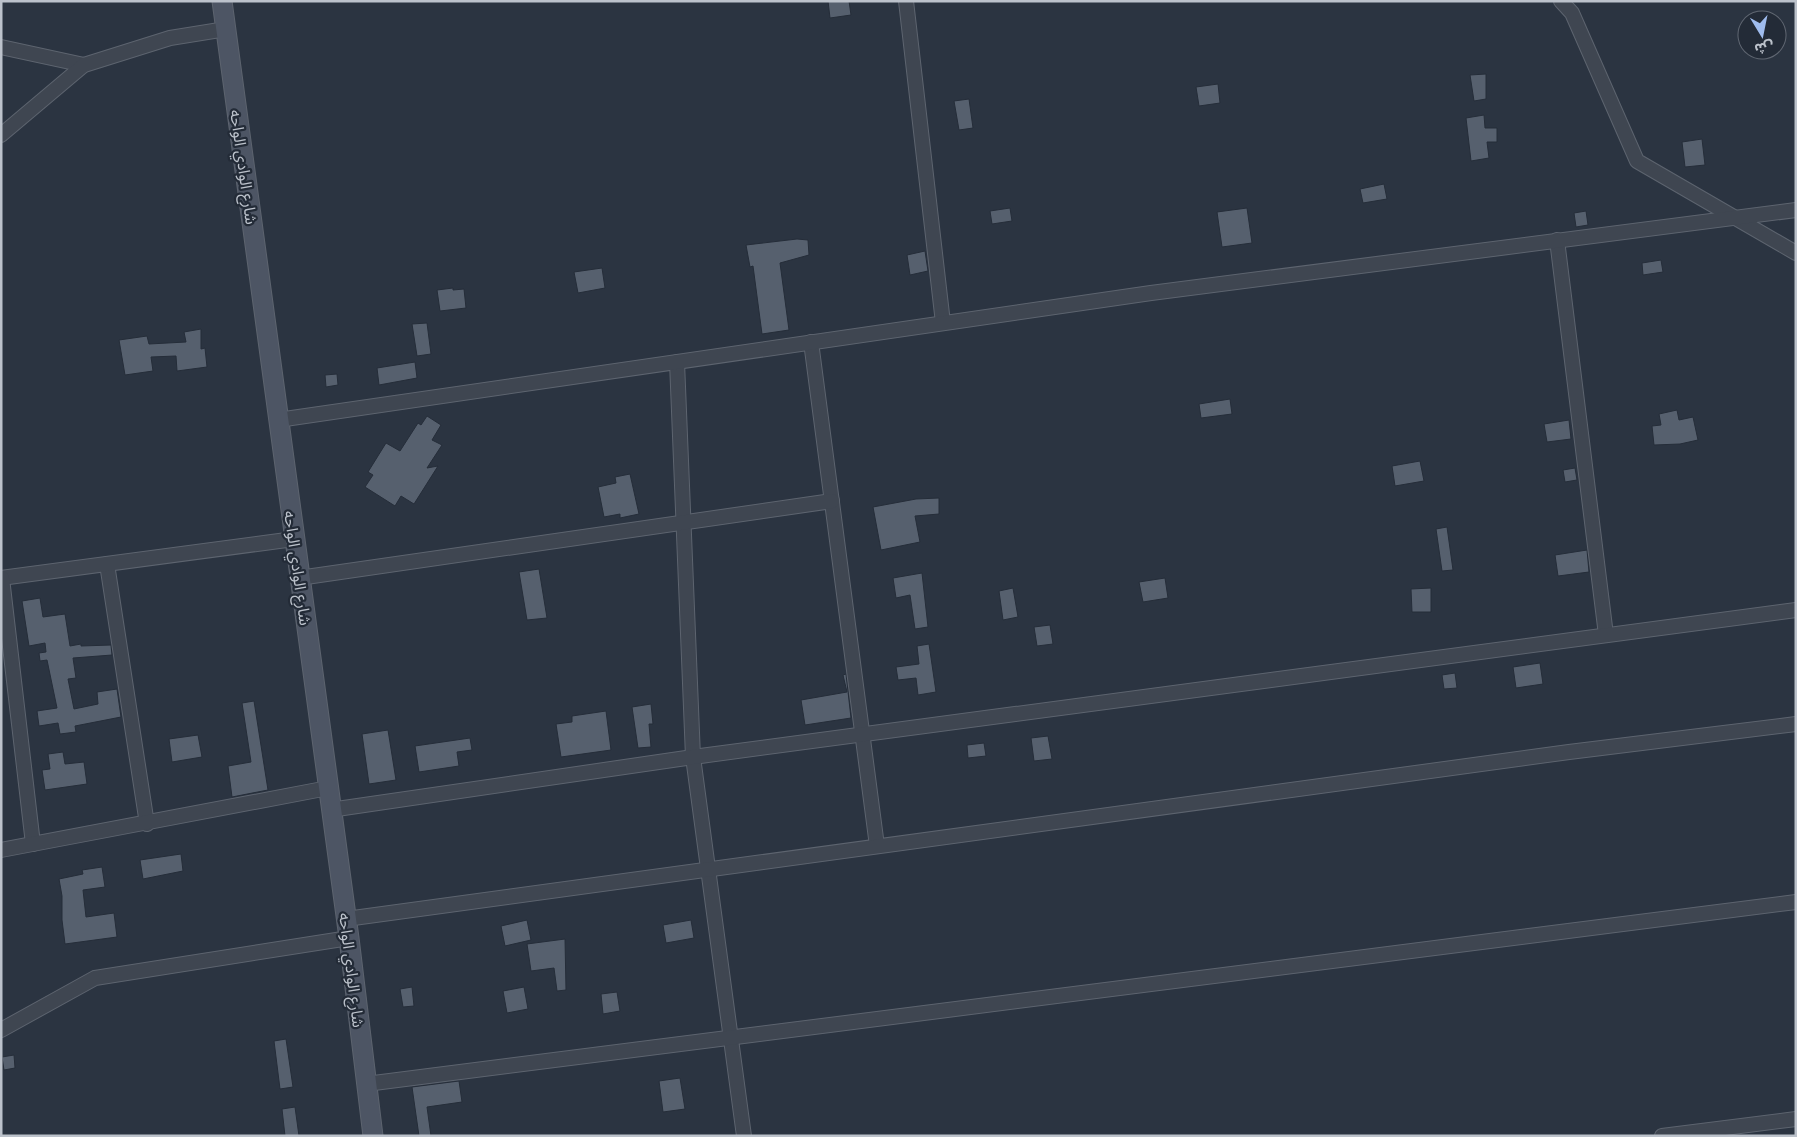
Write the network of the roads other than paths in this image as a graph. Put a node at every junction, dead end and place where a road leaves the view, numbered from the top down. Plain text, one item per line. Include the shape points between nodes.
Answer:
1 (222, 1) edge
2 (906, 1) edge
3 (1562, 1) edge
4 (226, 29) junction
5 (1, 47) edge
6 (84, 65) junction
7 (1, 134) edge
8 (1796, 210) edge
9 (1737, 217) junction
10 (1557, 240) junction
11 (1796, 253) edge
12 (943, 323) junction
13 (811, 342) junction
14 (677, 362) junction
15 (278, 420) junction
16 (832, 501) junction
17 (684, 522) junction
18 (294, 538) junction
19 (107, 564) junction
20 (2, 578) edge
21 (299, 578) junction
22 (1796, 610) edge
23 (1606, 635) junction
24 (1796, 724) edge
25 (863, 735) junction
26 (693, 757) junction
27 (328, 788) junction
28 (330, 810) junction
29 (147, 824) junction
30 (34, 844) junction
31 (877, 846) junction
32 (1, 850) edge
33 (708, 870) junction
34 (1796, 902) edge
35 (346, 919) junction
36 (349, 938) junction
37 (1, 1030) edge
38 (731, 1038) junction
39 (366, 1084) junction
40 (1796, 1119) edge
41 (373, 1136) edge
42 (744, 1136) edge
43 (1662, 1136) edge

1 - 4 main road, شارع الوادي الواحه
2 - 12 street
3 - 9 street via 1572,13 1637,161
4 - 6 street via 170,38
4 - 15 main road, شارع الوادي الواحه
5 - 6 street
6 - 7 street
8 - 9 street
9 - 10 street
9 - 11 street
10 - 12 street
10 - 23 street
12 - 13 street
13 - 14 street
13 - 16 street
14 - 15 street
14 - 17 street
15 - 18 main road, شارع الوادي الواحه
16 - 17 street
16 - 25 street
17 - 21 street
17 - 26 street
18 - 19 street
18 - 21 main road, شارع الوادي الواحه
19 - 20 street
19 - 29 street
20 - 30 street
21 - 27 main road, شارع الوادي الواحه
22 - 23 street
23 - 25 street
24 - 31 street
25 - 26 street
25 - 31 street
26 - 28 street
26 - 33 street
27 - 28 main road, شارع الوادي الواحه
27 - 29 street
28 - 35 main road, شارع الوادي الواحه
29 - 30 street
30 - 32 street
31 - 33 street
33 - 35 street
33 - 38 street
34 - 38 street
35 - 36 main road, شارع الوادي الواحه
36 - 37 street via 94,978
36 - 39 main road, شارع الوادي الواحه
38 - 39 street
38 - 42 street
39 - 41 main road, شارع الوادي الواحه
40 - 43 street

